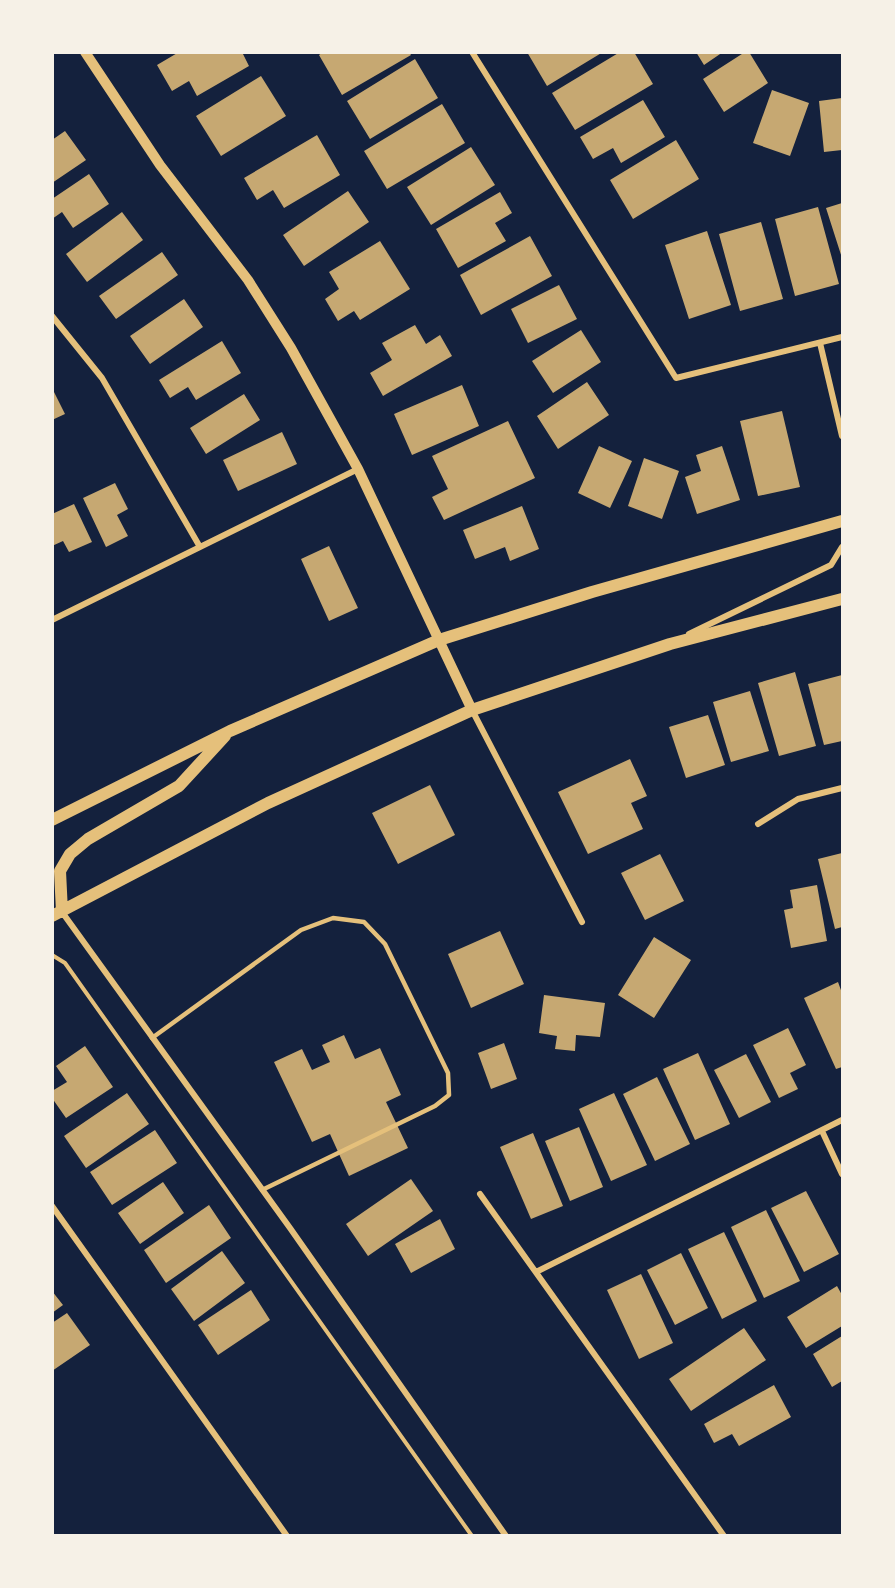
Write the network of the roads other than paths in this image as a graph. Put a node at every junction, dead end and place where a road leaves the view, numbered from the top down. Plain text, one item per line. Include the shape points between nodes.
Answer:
1 (85, 52) edge
2 (472, 52) edge
3 (52, 316) edge
4 (843, 337) edge
5 (820, 343) junction
6 (843, 436) edge
7 (358, 469) junction
8 (843, 521) edge
9 (200, 547) junction
10 (843, 547) edge
11 (843, 599) edge
12 (52, 620) edge
13 (439, 640) junction
14 (670, 644) junction
15 (472, 710) junction
16 (230, 730) junction
17 (843, 788) edge
18 (52, 820) edge
19 (758, 824) dead end
20 (56, 911) edge
21 (582, 922) dead end
22 (152, 1038) junction
23 (843, 1120) edge
24 (822, 1131) junction
25 (843, 1174) edge
26 (262, 1190) junction
27 (480, 1194) dead end
28 (52, 1206) edge
29 (536, 1272) junction
30 (723, 1533) edge
31 (287, 1536) edge
32 (506, 1536) edge
33 (714, 1536) edge

1 - 7 street via 160,165 248,280
2 - 5 street via 676,378
3 - 9 street via 102,378
4 - 5 street
5 - 6 street
7 - 9 street
7 - 13 street
8 - 13 main road
9 - 12 street
10 - 14 street via 831,565
11 - 14 main road
13 - 15 street
13 - 16 main road
14 - 15 main road
15 - 20 main road via 268,803
15 - 21 street
16 - 18 main road
16 - 20 main road via 179,786 88,839 70,854 60,871
17 - 19 street via 798,799
20 - 22 street
22 - 26 street
22 - 26 lane via 301,930 333,918 364,922 385,944 448,1073 449,1095 435,1106
23 - 24 street
24 - 25 street
24 - 29 street
26 - 32 street
27 - 29 street
28 - 31 street
29 - 30 street
30 - 33 street

